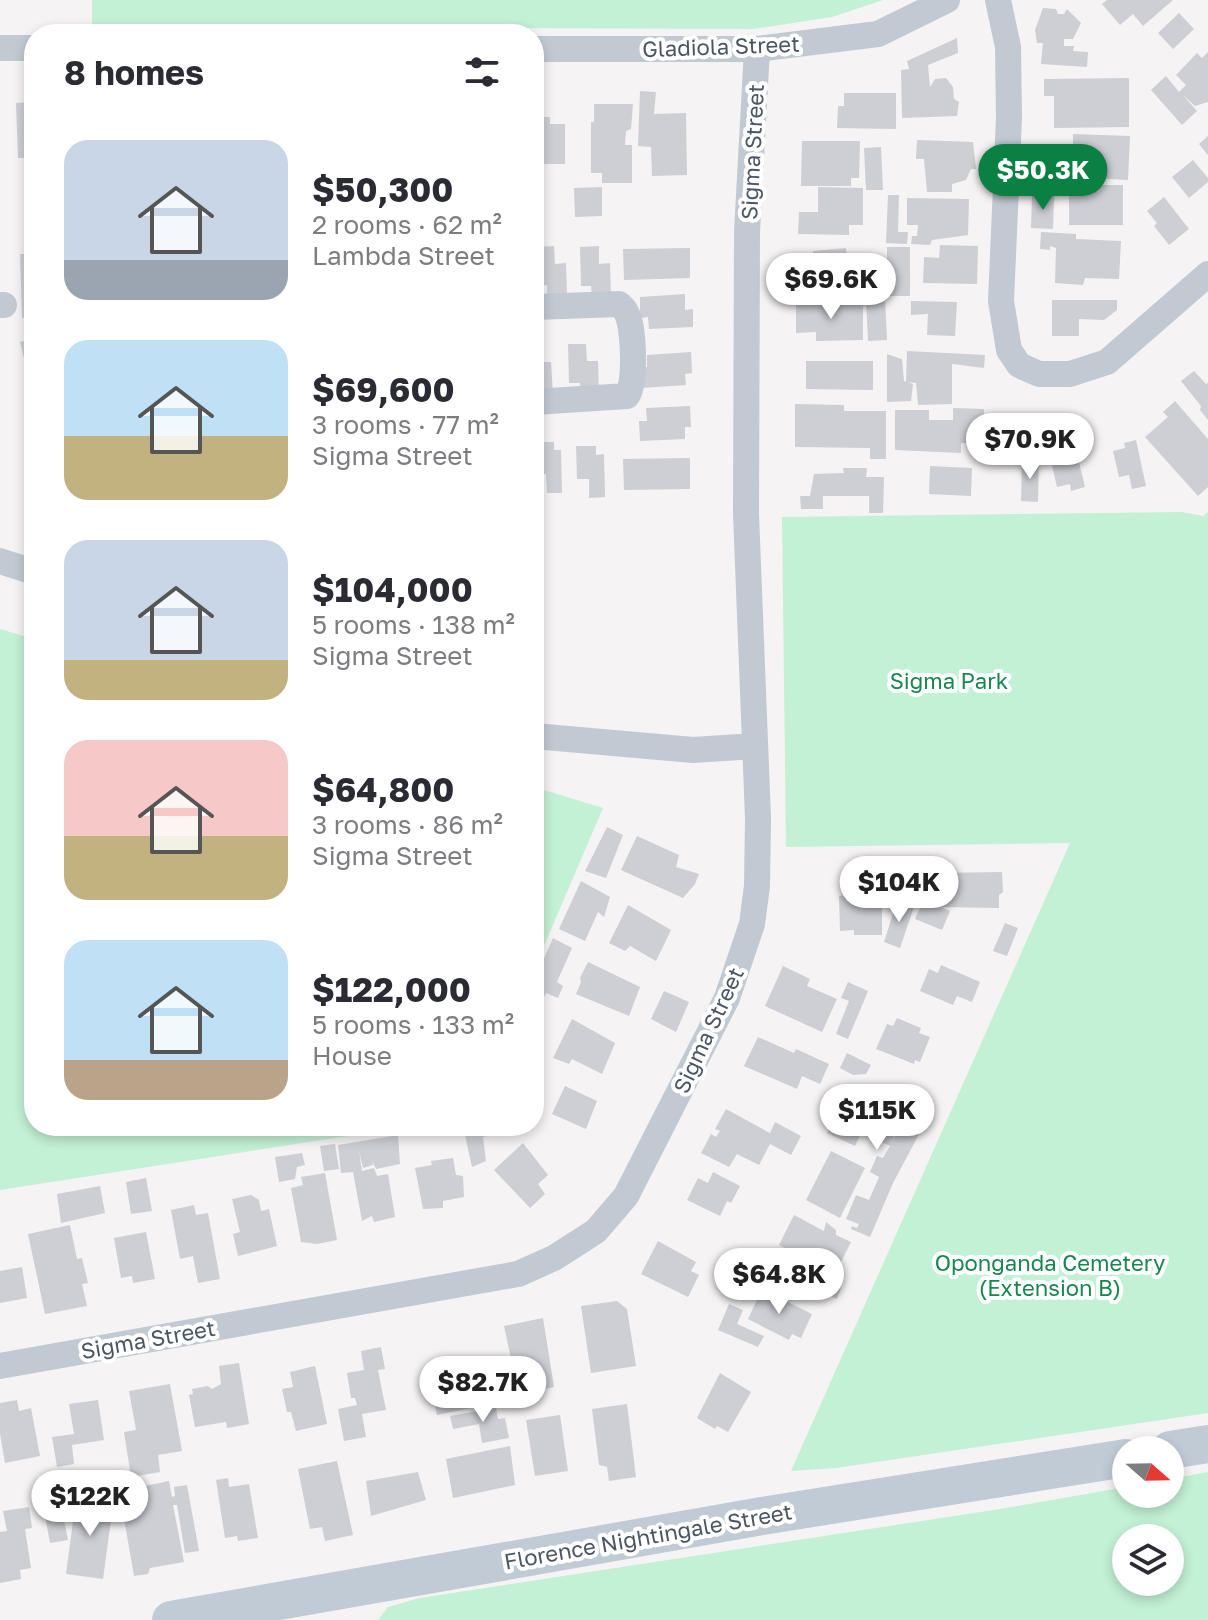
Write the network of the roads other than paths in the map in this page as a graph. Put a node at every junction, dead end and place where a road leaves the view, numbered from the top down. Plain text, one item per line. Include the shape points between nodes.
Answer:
1 (947, 0) edge
2 (998, 0) edge
3 (0, 48) edge
4 (24, 48) edge
5 (544, 49) edge
6 (757, 49) junction
7 (1208, 274) edge
8 (544, 307) edge
9 (544, 401) edge
10 (0, 561) edge
11 (24, 569) edge
12 (544, 737) edge
13 (755, 746) junction
14 (0, 1366) edge
15 (1208, 1444) edge
16 (1184, 1448) edge
17 (1112, 1460) edge
18 (322, 1606) edge
19 (171, 1620) edge

1 - 6 street, Gladiola Street via 878,34
2 - 7 street via 1008,47 1009,117 1001,301 1009,350 1019,365 1039,374 1070,374 1107,362
3 - 4 street
5 - 6 street, Gladiola Street
6 - 13 street, Sigma Street via 747,232 746,514
8 - 9 street via 619,304 627,311 632,386 627,396
10 - 11 street
12 - 13 street via 693,750
13 - 14 street, Sigma Street via 757,886 742,957 727,998 626,1196 596,1231 518,1274
15 - 16 main road
17 - 18 main road, Florence Nightingale Street via 772,1515
18 - 19 main road, Florence Nightingale Street

